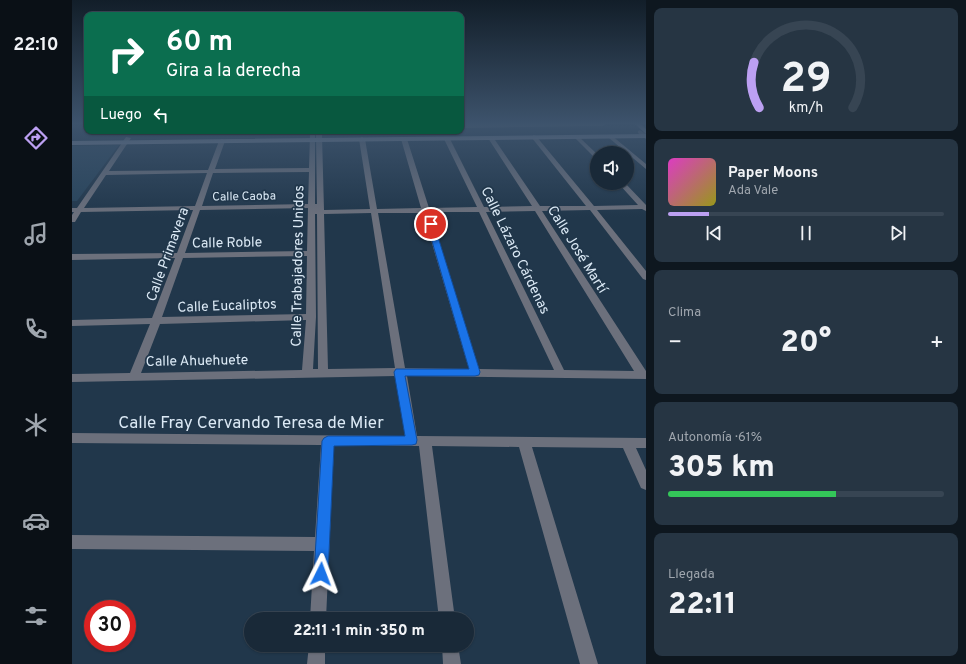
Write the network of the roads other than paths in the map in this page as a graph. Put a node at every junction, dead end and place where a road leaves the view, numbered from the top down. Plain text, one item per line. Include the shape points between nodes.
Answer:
1 (115, 155) edge
2 (217, 155) edge
3 (312, 155) edge
4 (314, 155) edge
5 (364, 155) edge
6 (409, 155) edge
7 (455, 155) edge
8 (502, 155) edge
9 (549, 155) edge
10 (632, 155) edge
11 (646, 167) edge
12 (312, 170) junction
13 (212, 171) junction
14 (105, 173) junction
15 (628, 190) edge
16 (198, 208) junction
17 (482, 208) junction
18 (537, 208) junction
19 (592, 208) junction
20 (645, 208) edge
21 (311, 209) junction
22 (321, 209) junction
23 (426, 209) junction
24 (75, 210) edge
25 (373, 210) junction
26 (72, 220) edge
27 (311, 253) junction
28 (180, 256) junction
29 (72, 257) edge
30 (646, 277) edge
31 (311, 317) junction
32 (156, 321) junction
33 (72, 323) edge
34 (399, 372) junction
35 (475, 372) junction
36 (307, 374) junction
37 (323, 374) junction
38 (561, 374) junction
39 (644, 375) edge
40 (134, 376) junction
41 (72, 378) edge
42 (72, 438) edge
43 (328, 441) junction
44 (418, 441) junction
45 (524, 442) junction
46 (627, 443) junction
47 (646, 443) edge
48 (646, 484) edge
49 (72, 542) edge
50 (322, 544) junction
51 (318, 612) edge
52 (446, 612) edge
53 (317, 652) edge
54 (451, 652) edge
55 (316, 664) edge
56 (452, 664) edge
57 (589, 664) edge

1 - 14 street
2 - 13 street, Calle Primavera
3 - 12 street, Calle Trabajadores Unidos
4 - 22 street, Calle Trabajadores Unidos
5 - 25 street
6 - 23 street
7 - 17 street, Calle Lázaro Cárdenas
8 - 18 street, Calle José Martí
9 - 19 street
10 - 11 street
12 - 13 street
12 - 21 street, Calle Trabajadores Unidos
13 - 14 street
13 - 16 street, Calle Primavera
14 - 24 street
15 - 20 street
16 - 21 street, Calle Caoba
16 - 24 street, Calle Caoba
16 - 28 street, Calle Primavera
17 - 18 street, Calle Caoba
17 - 23 street, Calle Caoba
17 - 38 street, Calle Lázaro Cárdenas
18 - 19 street, Calle Caoba
18 - 39 street, Calle José Martí
19 - 20 street, Calle Caoba
19 - 30 street
21 - 22 street, Calle Caoba
21 - 27 street, Calle Trabajadores Unidos
22 - 25 street, Calle Caoba
22 - 37 street, Calle Trabajadores Unidos
23 - 25 street, Calle Caoba
23 - 35 street
24 - 26 street
25 - 34 street
27 - 28 street, Calle Roble
27 - 31 street, Calle Trabajadores Unidos
28 - 29 street, Calle Roble
28 - 32 street, Calle Primavera
31 - 32 street, Calle Eucaliptos
31 - 36 street, Calle Trabajadores Unidos
32 - 33 street, Calle Eucaliptos
32 - 40 street, Calle Primavera
34 - 35 street, Calle Ahuehuete
34 - 37 street, Calle Ahuehuete
34 - 44 street
35 - 38 street, Calle Ahuehuete
36 - 37 street, Calle Ahuehuete
36 - 40 street, Calle Ahuehuete
38 - 39 street, Calle Ahuehuete
40 - 41 street, Calle Ahuehuete
42 - 43 street, Calle Fray Cervando Teresa de Mier
43 - 44 street, Calle Fray Cervando Teresa de Mier
43 - 50 street
44 - 45 street, Calle Fray Cervando Teresa de Mier
44 - 52 street
45 - 46 street, Calle Fray Cervando Teresa de Mier
45 - 57 street
46 - 47 street, Calle Fray Cervando Teresa de Mier
46 - 48 street
49 - 50 street
50 - 51 street
53 - 55 street
54 - 56 street

